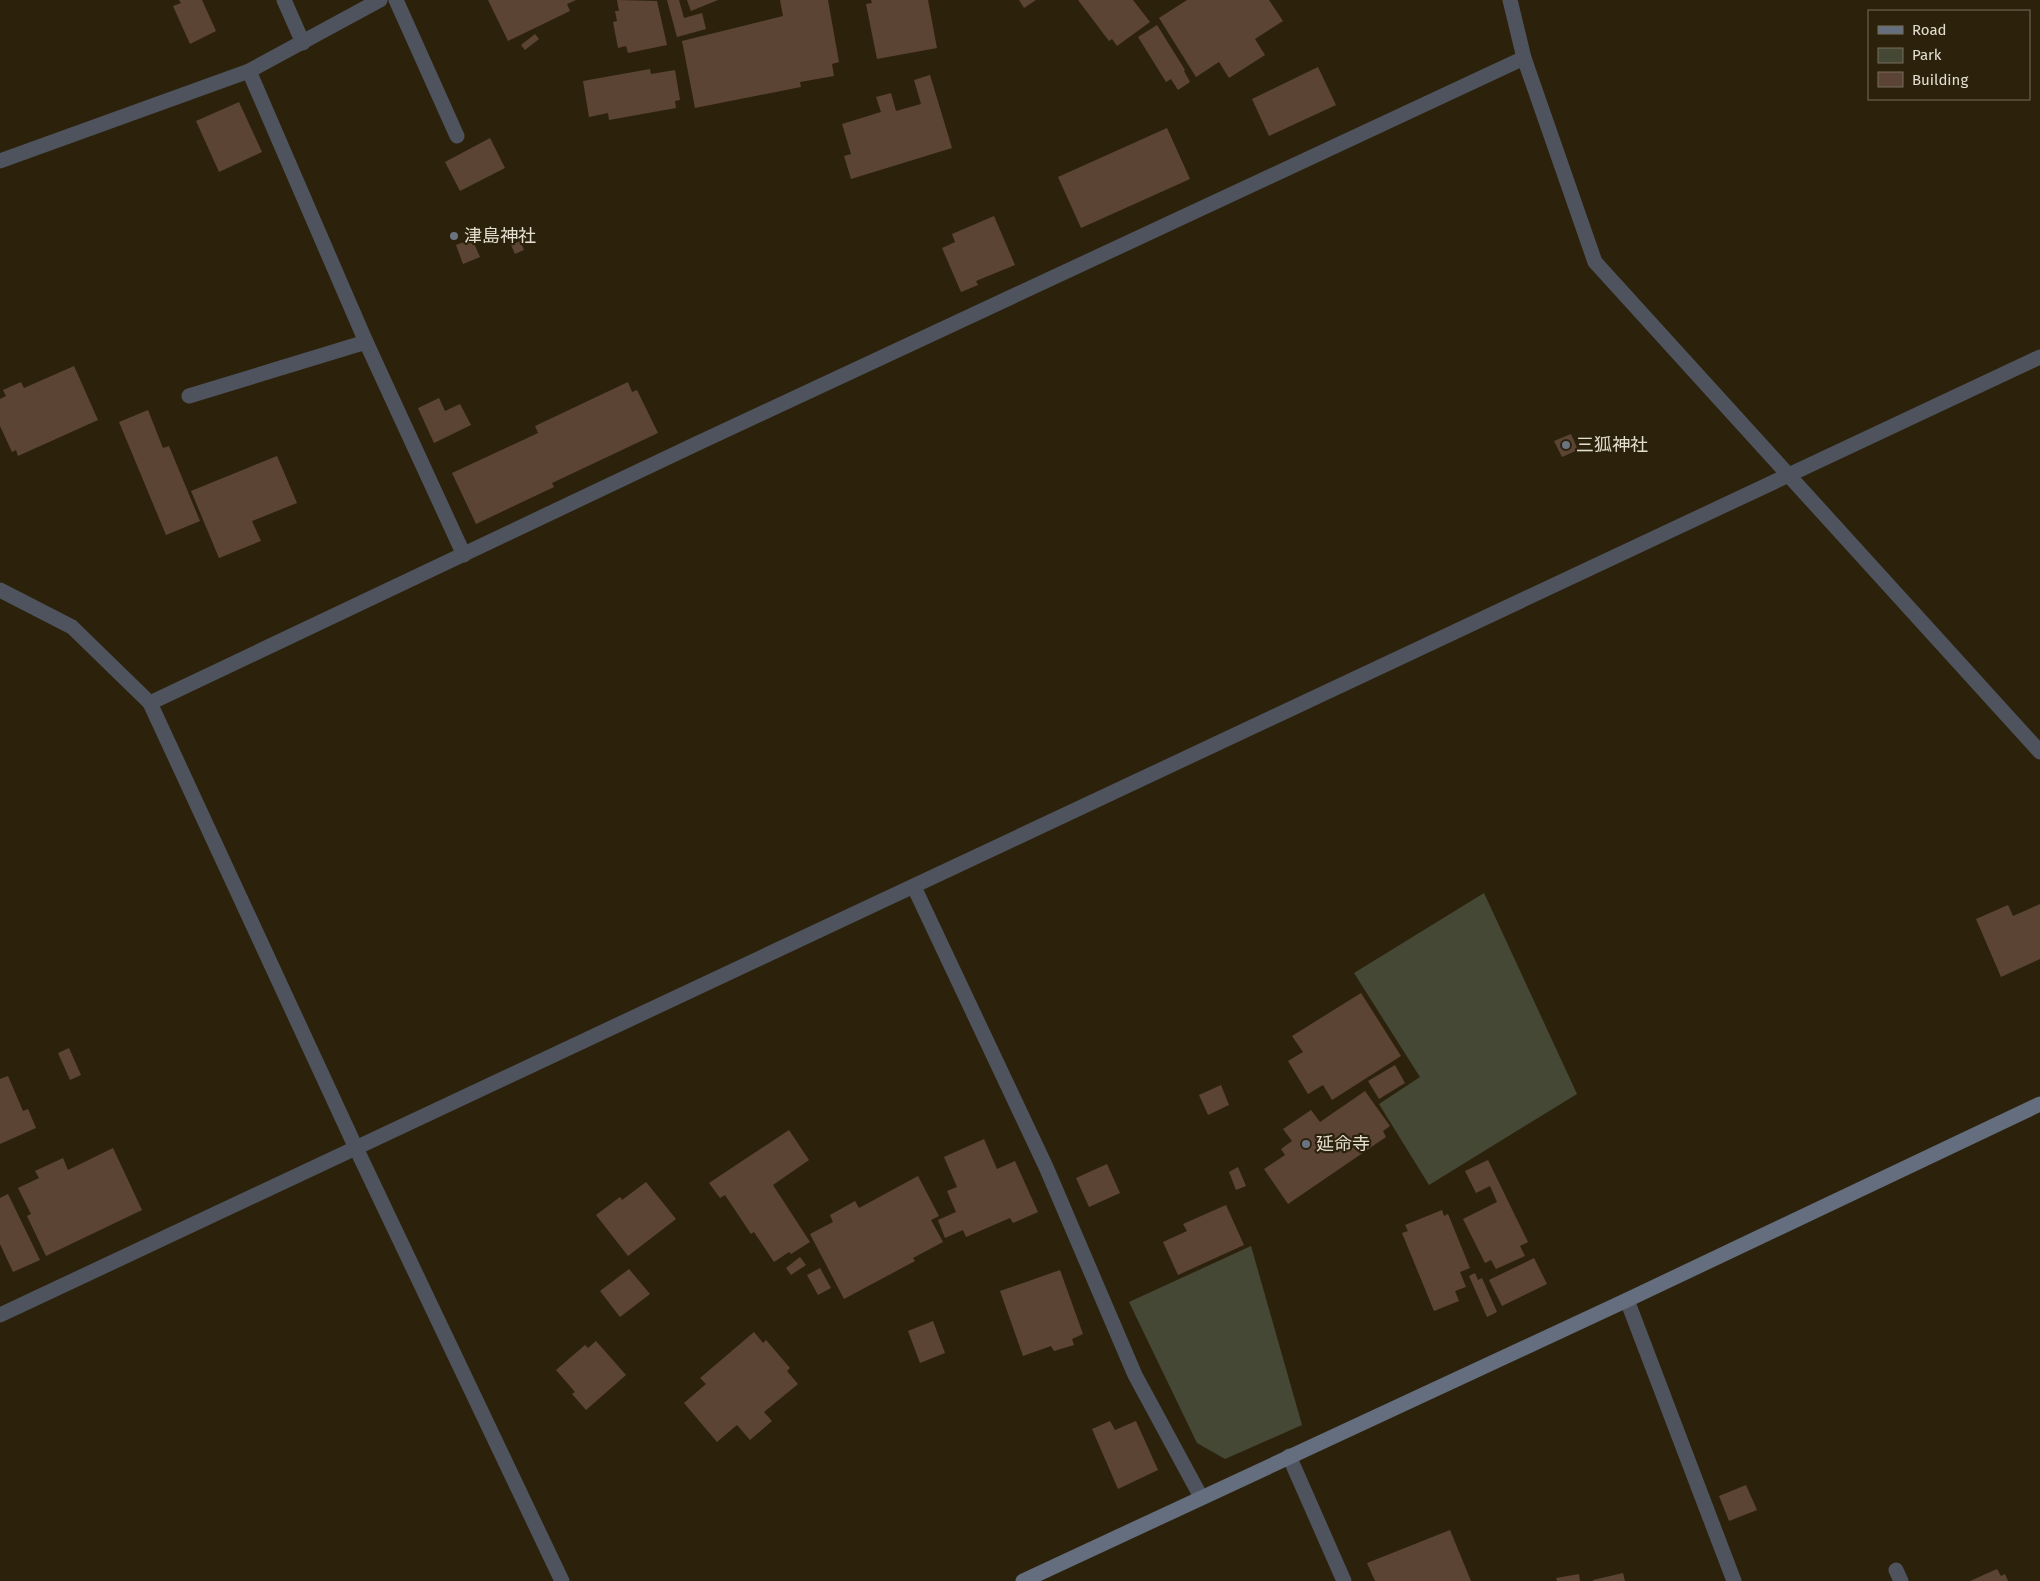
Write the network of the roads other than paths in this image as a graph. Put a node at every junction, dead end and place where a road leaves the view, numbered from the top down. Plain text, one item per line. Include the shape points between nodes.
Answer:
1 (284, 0) edge
2 (380, 0) edge
3 (396, 0) edge
4 (1510, 0) edge
5 (303, 43) junction
6 (1524, 58) junction
7 (249, 71) junction
8 (457, 136) dead end
9 (0, 161) edge
10 (366, 342) junction
11 (2040, 357) edge
12 (190, 396) dead end
13 (1787, 476) junction
14 (464, 555) junction
15 (0, 590) edge
16 (150, 703) junction
17 (2040, 752) edge
18 (914, 887) junction
19 (2040, 1104) edge
20 (356, 1148) junction
21 (1627, 1300) junction
22 (0, 1315) edge
23 (1289, 1456) junction
24 (1201, 1497) junction
25 (562, 1581) edge
26 (1023, 1581) edge
27 (1344, 1581) edge
28 (1734, 1581) edge

1 - 5 street
2 - 5 street
3 - 8 street
4 - 6 street
5 - 7 street
6 - 13 street via 1595,262
6 - 14 street
7 - 9 street
7 - 10 street
10 - 12 street
10 - 14 street
11 - 13 street
13 - 17 street
13 - 18 street
14 - 16 street
15 - 16 street via 72,627
16 - 20 street
18 - 20 street
18 - 24 street via 1046,1167 1135,1375
19 - 21 street
20 - 22 street
20 - 25 street
21 - 23 street
21 - 28 street
23 - 24 street
23 - 27 street
24 - 26 street

